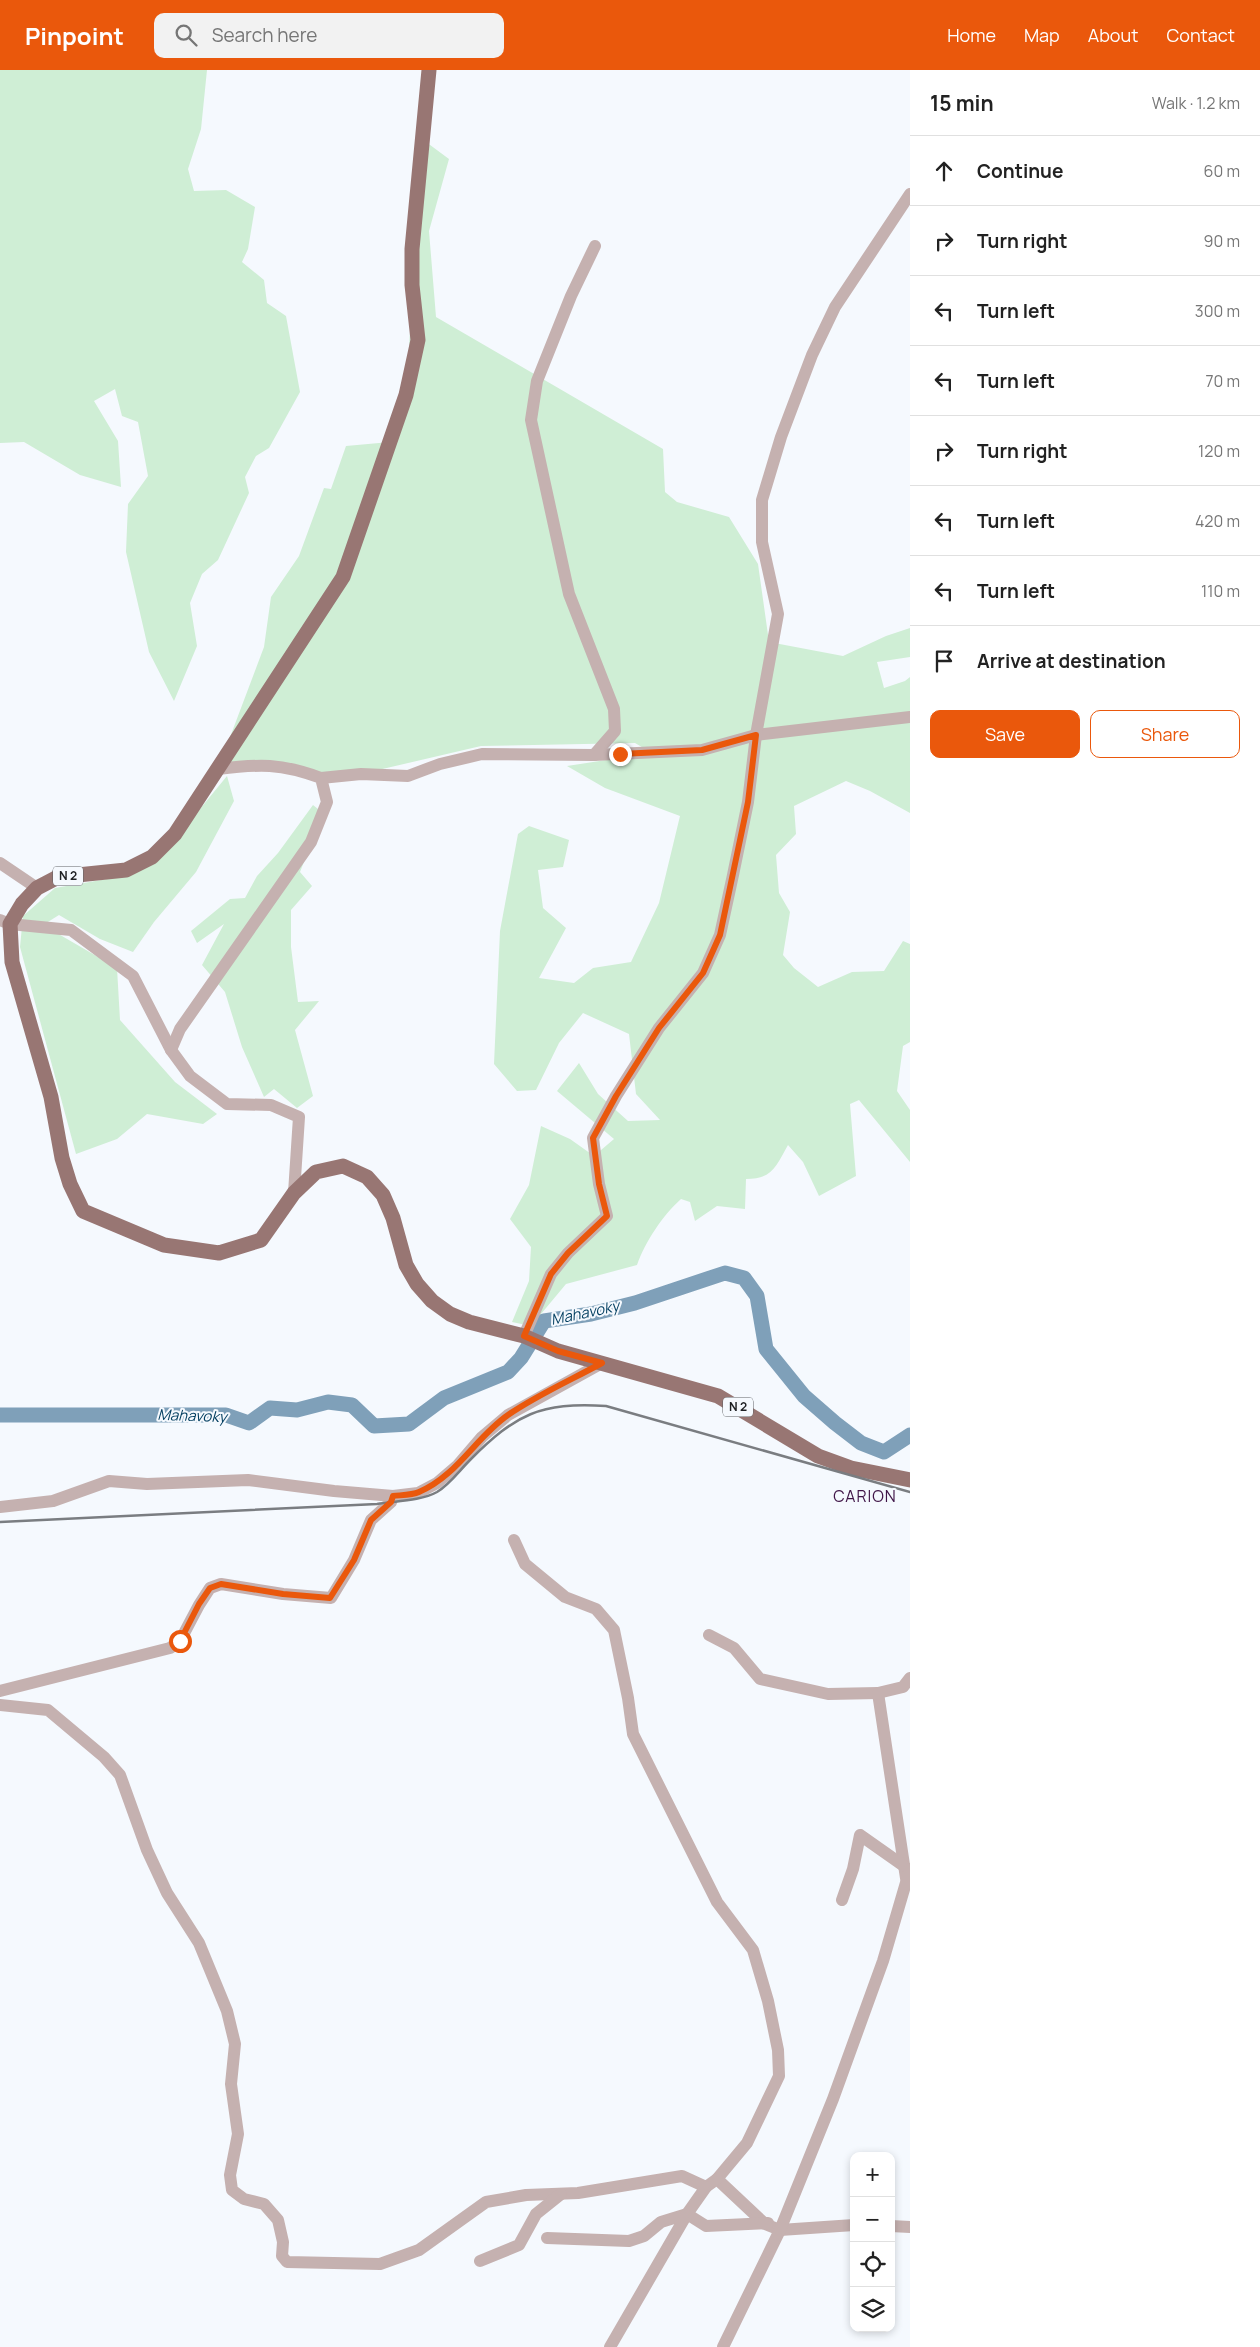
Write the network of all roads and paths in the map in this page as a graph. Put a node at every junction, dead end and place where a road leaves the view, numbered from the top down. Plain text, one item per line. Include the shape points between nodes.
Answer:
1 (429, 70) edge
2 (910, 194) edge
3 (595, 246) dead end
4 (910, 718) edge
5 (756, 735) junction
6 (594, 755) junction
7 (218, 769) junction
8 (321, 778) junction
9 (0, 863) edge
10 (37, 888) junction
11 (5, 922) edge
12 (171, 1050) junction
13 (294, 1193) junction
14 (524, 1336) junction
15 (602, 1363) junction
16 (910, 1480) edge
17 (393, 1496) junction
18 (0, 1507) edge
19 (514, 1540) dead end
20 (709, 1635) dead end
21 (910, 1678) edge
22 (0, 1691) edge
23 (878, 1693) junction
24 (0, 1705) edge
25 (907, 1871) edge
26 (842, 1900) dead end
27 (718, 2179) junction
28 (706, 2187) junction
29 (561, 2194) junction
30 (687, 2214) junction
31 (765, 2224) junction
32 (781, 2224) junction
33 (850, 2226) edge
34 (895, 2226) edge
35 (910, 2227) edge
36 (547, 2238) dead end
37 (480, 2262) dead end
38 (610, 2347) edge
39 (722, 2347) edge

1 - 7 main road, N 2 via 412,249 418,340 406,395 343,577
2 - 5 street via 835,307 812,354 762,500 762,542 778,614
3 - 6 street via 537,382 531,420 569,594 614,709 615,731
4 - 5 street
5 - 6 street via 702,750
5 - 14 street via 748,802 720,935 703,973 659,1028 593,1138 607,1216 551,1274
6 - 8 street via 482,754 408,776 361,774
7 - 8 street via 259,764 295,768
7 - 10 main road, N 2 via 175,834 152,857 126,870 58,877
8 - 12 street via 327,802 311,842 180,1029
9 - 10 street
10 - 11 main road, N 2
11 - 12 street via 71,930 133,976
11 - 13 main road, N 2 via 12,962 52,1098 62,1158 83,1212 164,1245 219,1253 261,1240
12 - 13 street via 190,1076 227,1104 271,1105 299,1117
13 - 14 main road, N 2 via 316,1172 343,1166 367,1177 383,1195 406,1264 432,1301 469,1322
14 - 15 main road, N 2 via 558,1351
15 - 16 main road, N 2 via 718,1396 818,1456 851,1468
15 - 17 street via 508,1415 437,1483 418,1492
17 - 18 street via 248,1480 147,1484 109,1481 53,1501
17 - 22 street via 391,1502 371,1520 354,1560 330,1598 221,1584 210,1588 180,1641 170,1648
19 - 27 street via 525,1564 565,1597 596,1609 614,1630 633,1734 718,1902 753,1950 768,2001 780,2076 747,2143
20 - 23 street via 734,1648 760,1679 828,1694
21 - 23 street via 903,1687
23 - 25 street
24 - 29 street via 48,1710 104,1757 120,1775 147,1850 167,1893 199,1943 227,2011 234,2044 231,2084 238,2134 230,2175 232,2190 244,2199 264,2204 278,2220 283,2242 282,2256 287,2262 380,2264 419,2250 486,2202 526,2195
25 - 26 street via 860,1835
25 - 32 street via 883,1961 833,2099
27 - 28 street
27 - 31 street
28 - 29 street via 682,2176 578,2194
28 - 30 street
29 - 37 street via 536,2214 519,2245
30 - 31 street via 706,2226
30 - 36 street via 661,2222 644,2236 628,2241
30 - 38 street
31 - 32 street
32 - 33 street
32 - 39 street
34 - 35 street

